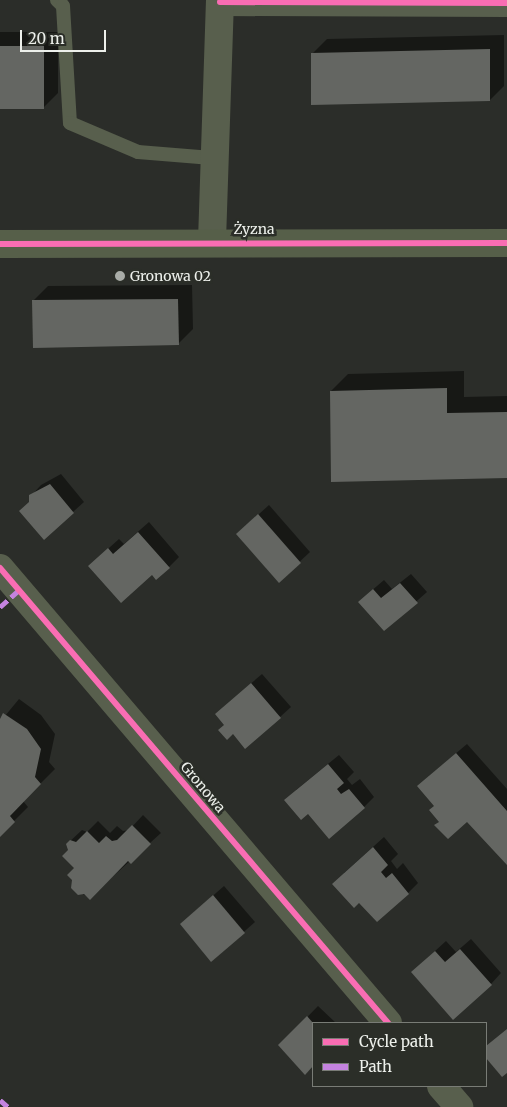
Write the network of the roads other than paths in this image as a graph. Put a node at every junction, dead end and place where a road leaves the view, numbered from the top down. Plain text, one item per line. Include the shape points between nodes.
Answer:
1 (56, 0) edge
2 (220, 1) edge
3 (507, 2) edge
4 (212, 158) junction
5 (212, 241) junction
6 (507, 243) edge
7 (0, 244) edge
8 (0, 568) edge
9 (387, 1022) edge
10 (442, 1087) edge
11 (459, 1107) edge

1 - 4 lane via 63,6 70,123 138,152
2 - 3 street
2 - 4 street
4 - 5 street
5 - 6 street, Żyzna
5 - 7 street, Żyzna
8 - 9 street, Gronowa
10 - 11 street

